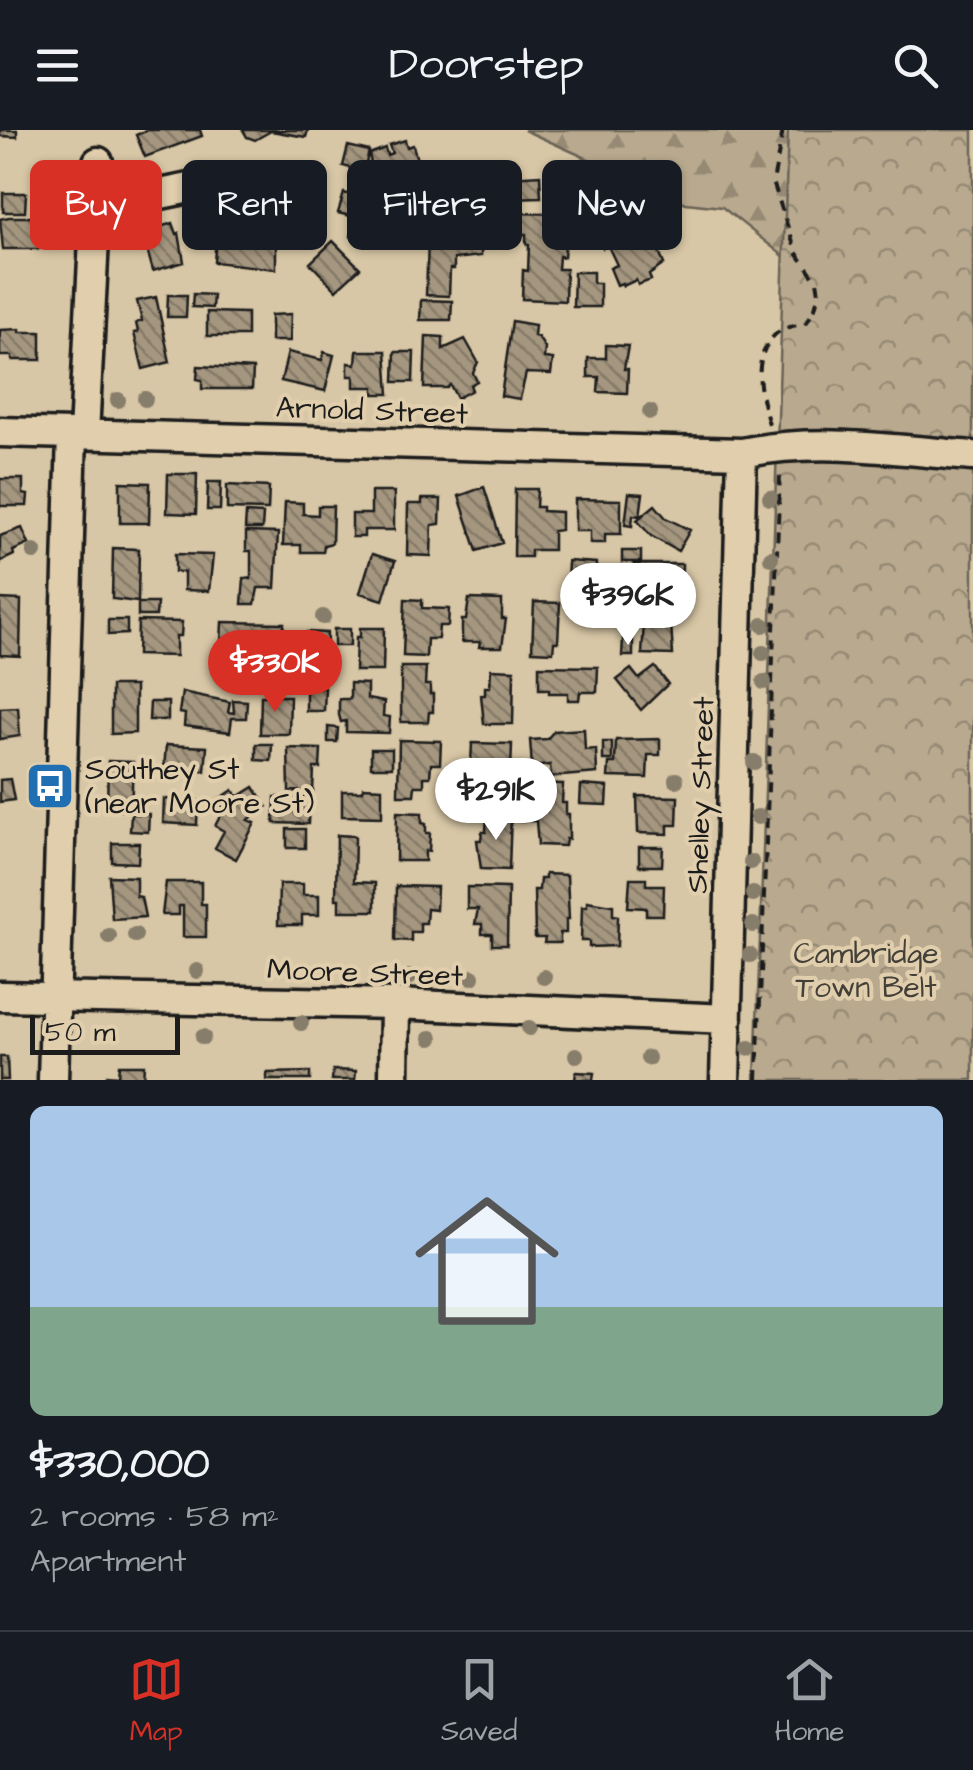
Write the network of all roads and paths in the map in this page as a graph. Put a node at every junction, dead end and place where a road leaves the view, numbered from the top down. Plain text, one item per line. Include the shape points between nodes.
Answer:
1 (783, 130) edge
2 (93, 250) edge
3 (0, 432) edge
4 (772, 432) dead end
5 (78, 434) junction
6 (742, 453) junction
7 (973, 456) edge
8 (778, 459) dead end
9 (0, 996) edge
10 (55, 998) junction
11 (396, 1004) junction
12 (727, 1019) junction
13 (52, 1080) edge
14 (394, 1080) edge
15 (725, 1080) edge
16 (757, 1080) edge

1 - 4 path via 776,193 818,294 807,322 777,333 764,352 761,397
2 - 5 street
3 - 5 street, Arnold Street
5 - 6 street, Arnold Street
5 - 10 street
6 - 7 street, Arnold Street via 822,444
6 - 12 street, Shelley Street
8 - 16 path
9 - 10 street, Moore Street
10 - 11 street, Moore Street
10 - 13 street
11 - 12 street, Moore Street
11 - 14 street
12 - 15 street, Shelley Street

